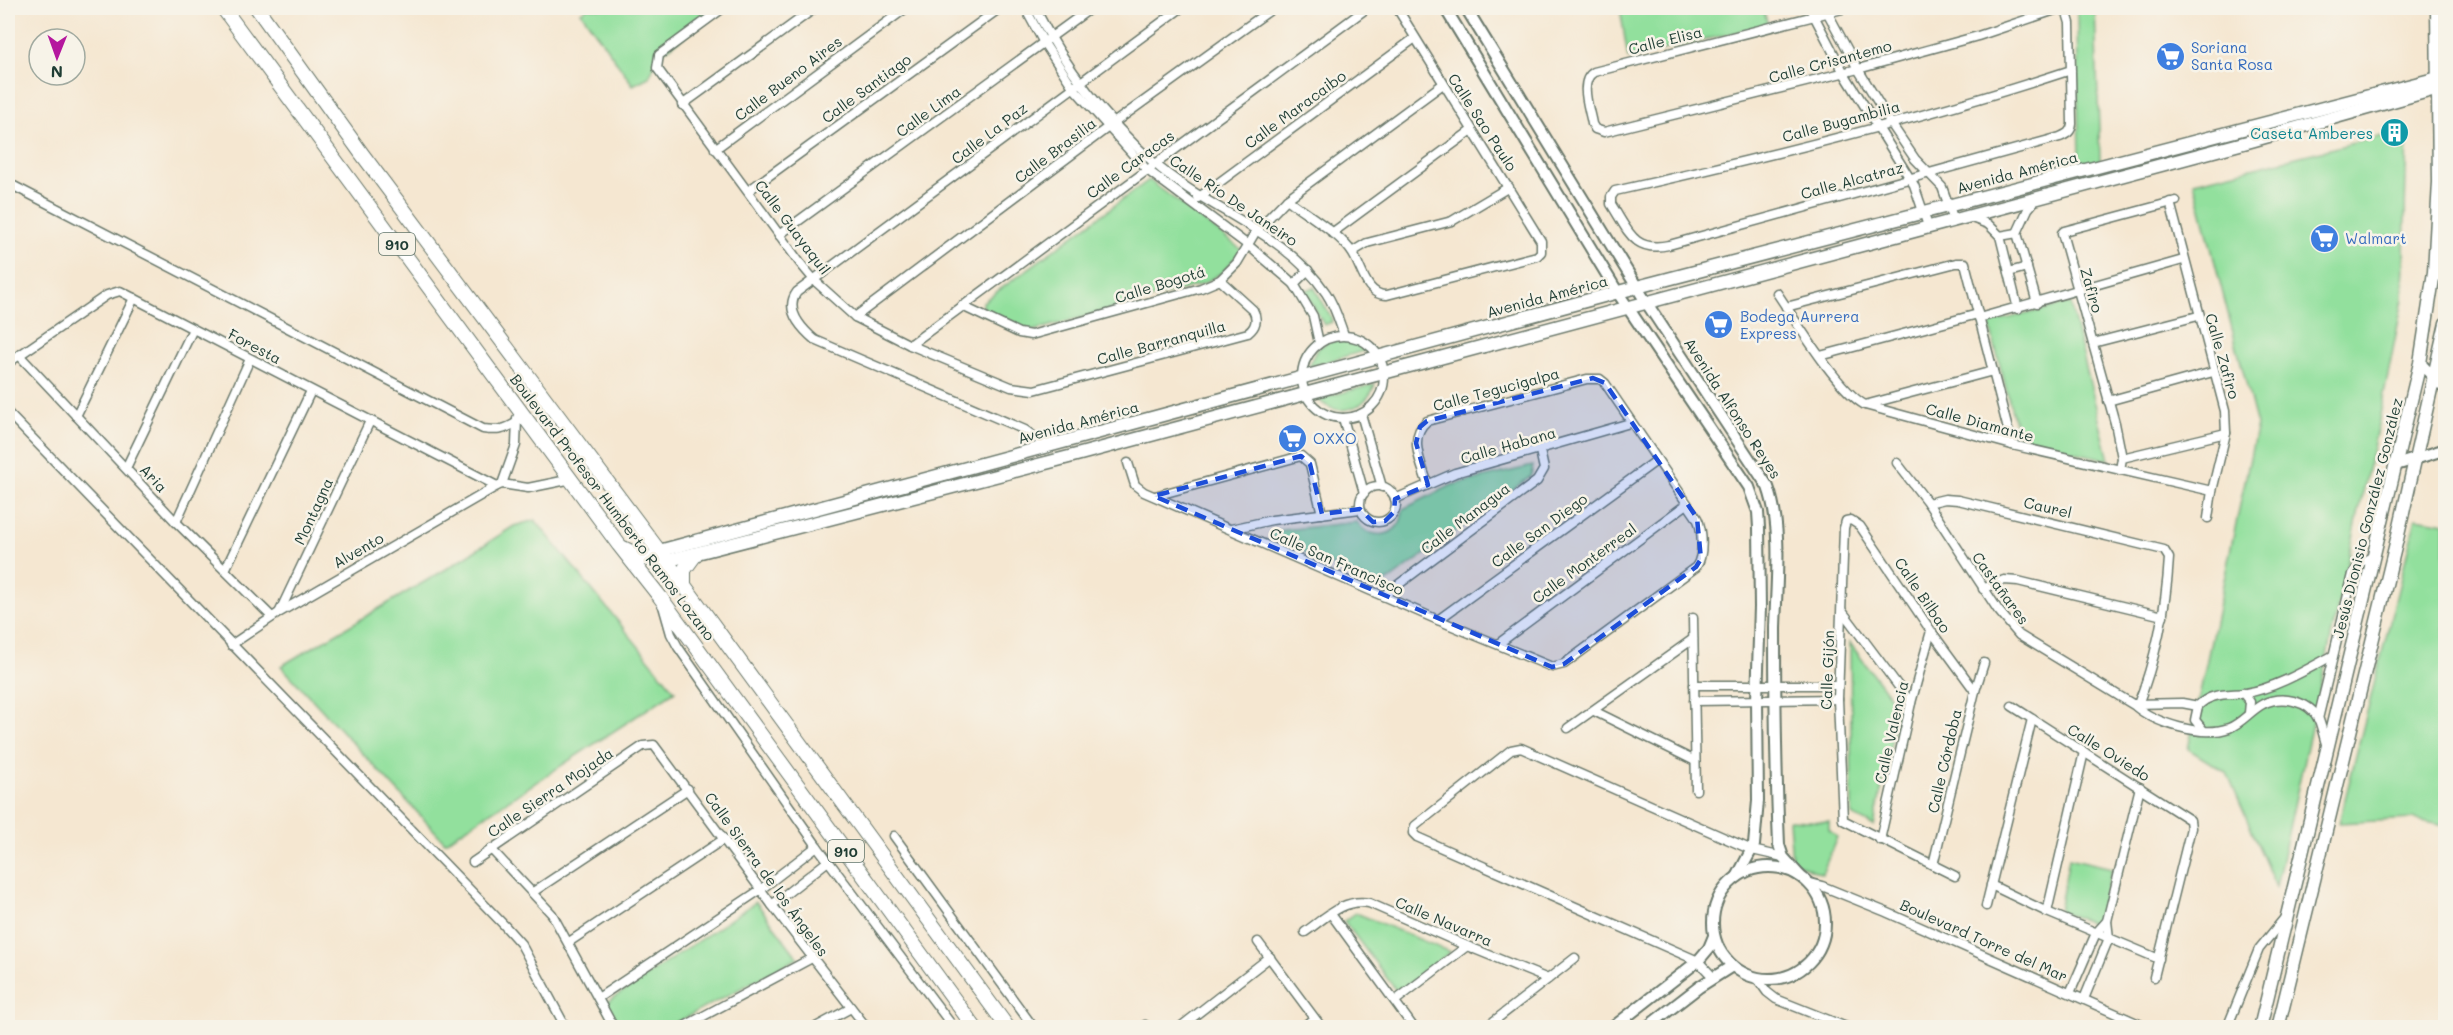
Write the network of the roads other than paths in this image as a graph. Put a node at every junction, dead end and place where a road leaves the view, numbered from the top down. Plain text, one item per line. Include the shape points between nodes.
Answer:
1 (223, 8) edge
2 (257, 8) edge
3 (723, 8) edge
4 (815, 8) edge
5 (906, 8) edge
6 (1000, 8) edge
7 (1025, 8) edge
8 (1035, 8) edge
9 (1091, 8) edge
10 (1181, 8) edge
11 (1273, 8) edge
12 (1367, 8) edge
13 (1397, 8) edge
14 (1445, 8) edge
15 (1466, 8) edge
16 (1810, 8) edge
17 (1846, 8) edge
18 (2061, 8) edge
19 (2437, 8) edge
20 (1826, 10) edge
21 (1814, 17) junction
22 (1415, 38) junction
23 (1047, 40) junction
24 (1858, 69) junction
25 (2071, 70) junction
26 (1844, 73) junction
27 (2441, 82) edge
28 (1076, 84) junction
29 (1443, 84) junction
30 (682, 105) junction
31 (1890, 122) junction
32 (1111, 125) junction
33 (1878, 125) junction
34 (1472, 130) junction
35 (1604, 132) joint
36 (349, 135) junction
37 (715, 149) junction
38 (328, 151) junction
39 (366, 160) junction
40 (2123, 160) junction
41 (1154, 163) junction
42 (2099, 166) junction
43 (1146, 169) junction
44 (1930, 173) junction
45 (345, 174) junction
46 (2128, 174) junction
47 (1910, 178) junction
48 (2105, 180) junction
49 (8, 183) edge
50 (1509, 188) junction
51 (748, 191) junction
52 (1200, 195) junction
53 (2038, 197) junction
54 (1287, 199) junction
55 (2173, 201) joint
56 (1193, 202) junction
57 (1949, 206) junction
58 (1924, 213) junction
59 (1960, 218) junction
60 (1928, 226) junction
61 (1256, 231) junction
62 (1332, 233) junction
63 (2018, 233) junction
64 (779, 235) junction
65 (2000, 236) junction
66 (1249, 246) junction
67 (1651, 248) joint
68 (1352, 252) junction
69 (2183, 260) junction
70 (2027, 267) junction
71 (1308, 270) junction
72 (2009, 272) junction
73 (1220, 280) junction
74 (814, 281) junction
75 (1294, 284) junction
76 (1637, 287) junction
77 (2078, 291) junction
78 (1618, 293) junction
79 (1777, 293) dead end
80 (134, 298) junction
81 (1646, 302) junction
82 (2037, 303) junction
83 (962, 306) junction
84 (1786, 307) junction
85 (1628, 308) junction
86 (2018, 309) junction
87 (1978, 316) junction
88 (2198, 316) junction
89 (855, 317) junction
90 (2445, 323) edge
91 (193, 329) junction
92 (1344, 335) junction
93 (1319, 343) junction
94 (2093, 343) junction
95 (910, 345) junction
96 (20, 355) junction
97 (1820, 356) junction
98 (1379, 357) junction
99 (250, 359) junction
100 (8, 363) edge
101 (2420, 363) junction
102 (1993, 371) junction
103 (2213, 372) junction
104 (1384, 373) junction
105 (1302, 378) junction
106 (2434, 378) junction
107 (1011, 387) joint
108 (2445, 390) edge
109 (311, 391) junction
110 (1305, 394) junction
111 (2108, 401) junction
112 (1865, 405) junction
113 (517, 406) junction
114 (8, 412) edge
115 (1361, 414) junction
116 (76, 416) junction
117 (1343, 418) junction
118 (370, 421) junction
119 (517, 422) junction
120 (1630, 423) junction
121 (2226, 433) junction
122 (1368, 438) junction
123 (1064, 441) junction
124 (1351, 442) junction
125 (1046, 445) junction
126 (2012, 445) junction
127 (2445, 448) edge
128 (1540, 451) junction
129 (1069, 457) junction
130 (2122, 458) junction
131 (2415, 458) junction
132 (1656, 461) junction
133 (1128, 463) dead end
134 (1897, 463) dead end
135 (2396, 465) junction
136 (126, 468) junction
137 (2120, 470) junction
138 (572, 479) junction
139 (499, 485) junction
140 (1428, 485) junction
141 (1382, 487) junction
142 (2212, 491) junction
143 (1364, 493) junction
144 (1154, 496) junction
145 (1395, 499) junction
146 (1928, 503) junction
147 (1687, 504) junction
148 (1360, 508) junction
149 (1322, 514) junction
150 (2208, 518) dead end
151 (1846, 521) joint
152 (176, 522) junction
153 (1230, 529) junction
154 (619, 545) junction
155 (695, 555) junction
156 (662, 556) junction
157 (2375, 556) junction
158 (1776, 559) junction
159 (1760, 560) junction
160 (225, 570) junction
161 (684, 586) junction
162 (1983, 589) junction
163 (1383, 596) junction
164 (660, 597) junction
165 (1842, 611) junction
166 (276, 615) junction
167 (2163, 616) junction
168 (1693, 618) dead end
169 (1438, 621) junction
170 (1931, 631) junction
171 (1693, 639) junction
172 (1498, 644) junction
173 (231, 645) junction
174 (2332, 656) junction
175 (1984, 663) dead end
176 (1694, 685) junction
177 (1758, 685) junction
178 (1775, 685) junction
179 (1838, 685) junction
180 (1975, 691) junction
181 (2243, 693) junction
182 (1838, 699) junction
183 (1757, 700) junction
184 (1775, 700) junction
185 (1694, 701) junction
186 (1911, 703) junction
187 (2136, 705) junction
188 (2012, 706) dead end
189 (2198, 706) junction
190 (1594, 711) junction
191 (2249, 713) junction
192 (2032, 719) junction
193 (2318, 719) junction
194 (1568, 728) dead end
195 (2203, 730) junction
196 (643, 746) joint
197 (2327, 747) junction
198 (2084, 752) junction
199 (1695, 761) junction
200 (2139, 787) junction
201 (688, 789) junction
202 (1696, 790) dead end
203 (894, 836) dead end
204 (724, 839) junction
205 (1880, 840) junction
206 (817, 846) junction
207 (490, 849) junction
208 (1752, 850) junction
209 (1783, 857) junction
210 (828, 861) junction
211 (473, 862) dead end
212 (1934, 866) junction
213 (1955, 876) dead end
214 (1737, 877) junction
215 (1803, 879) junction
216 (1991, 885) junction
217 (760, 890) junction
218 (533, 892) junction
219 (771, 905) junction
220 (1986, 906) dead end
221 (2047, 912) junction
222 (1331, 914) junction
223 (2287, 915) junction
224 (2107, 921) junction
225 (1305, 932) dead end
226 (2096, 933) junction
227 (1714, 936) junction
228 (2109, 938) junction
229 (569, 942) junction
230 (1258, 942) dead end
231 (1467, 946) junction
232 (1269, 957) junction
233 (812, 958) junction
234 (1575, 958) dead end
235 (2159, 959) junction
236 (1698, 961) junction
237 (1732, 966) junction
238 (2154, 977) dead end
239 (1714, 978) junction
240 (1757, 978) junction
241 (1548, 979) junction
242 (2070, 993) junction
243 (598, 998) junction
244 (2084, 999) junction
245 (1395, 1001) junction
246 (851, 1008) junction
247 (1314, 1018) junction
248 (2125, 1023) edge
249 (566, 1028) edge
250 (614, 1028) edge
251 (681, 1028) edge
252 (814, 1028) edge
253 (867, 1028) edge
254 (954, 1028) edge
255 (975, 1028) edge
256 (1008, 1028) edge
257 (1034, 1028) edge
258 (1179, 1028) edge
259 (1302, 1028) edge
260 (1322, 1028) edge
261 (1414, 1028) edge
262 (1485, 1028) edge
263 (1612, 1028) edge
264 (1646, 1028) edge
265 (1849, 1028) edge
266 (2148, 1028) edge
267 (2228, 1028) edge
268 (2260, 1028) edge
269 (2278, 1028) edge

1 - 38 main road, Boulevard Profesor Humberto Ramos Lozano / 910
2 - 36 main road, Boulevard Profesor Humberto Ramos Lozano
3 - 30 street, Calle Guayaquil via 659,55 657,68
4 - 30 street
5 - 37 street, Calle Bueno Aires
6 - 51 street, Calle Santiago
7 - 23 street, Calle Río De Janeiro
8 - 23 street, Calle Río De Janeiro
9 - 23 street, Calle Lima
10 - 28 street, Calle La Paz
11 - 32 street, Calle Brasilia
12 - 41 street, Calle Caracas
13 - 22 street, Calle Sao Paulo
14 - 78 street, Avenida Alfonso Reyes
15 - 76 street, Avenida Alfonso Reyes
16 - 21 street
17 - 20 street, Calle Elisa
18 - 24 street, Calle Crisantemo
18 - 25 street via 2067,12 2070,23
19 - 27 main road, Jesús Dionisio González González
20 - 21 street, Calle Elisa
20 - 24 street
21 - 26 street
21 - 35 street, Calle Elisa via 1589,74 1586,82 1592,124
22 - 29 street, Calle Sao Paulo
22 - 52 street, Calle Maracaibo
23 - 28 street, Calle Río De Janeiro
23 - 64 street, Calle Lima
24 - 26 street, Calle Crisantemo
24 - 31 street
25 - 31 street, Calle Bugambilia
25 - 44 street, Calle Alcatraz via 2072,129 2067,134
26 - 33 street
26 - 35 street, Calle Crisantemo
27 - 40 main road, Avenida América
27 - 46 main road, Avenida América via 2252,141
27 - 101 main road, Jesús Dionisio González González via 2434,272
28 - 32 street, Calle Río De Janeiro
28 - 74 street, Calle La Paz
29 - 34 street, Calle Sao Paulo
29 - 54 street, Calle Bogotá
30 - 37 street, Calle Guayaquil
31 - 33 street, Calle Bugambilia
31 - 44 street via 1915,159
32 - 41 street, Calle Río De Janeiro
32 - 43 street, Calle Río De Janeiro
32 - 89 street, Calle Brasilia
33 - 47 street
33 - 67 street, Calle Bugambilia via 1616,191 1611,204 1636,242
34 - 50 street, Calle Sao Paulo
34 - 62 street
36 - 38 main road via 342,148
36 - 39 main road, Boulevard Profesor Humberto Ramos Lozano
37 - 51 street, Calle Guayaquil
38 - 45 main road, Boulevard Profesor Humberto Ramos Lozano / 910
39 - 45 main road via 352,163
39 - 156 main road, Boulevard Profesor Humberto Ramos Lozano
40 - 42 main road, Avenida América
40 - 46 main road via 2120,167
41 - 43 street, Calle Caracas
41 - 52 street, Calle Río De Janeiro
42 - 48 main road via 2106,171
42 - 57 main road, Avenida América
43 - 56 street, Calle Río De Janeiro
43 - 83 street, Calle Caracas
44 - 47 street, Calle Alcatraz
44 - 57 street via 1942,187
45 - 113 main road, Boulevard Profesor Humberto Ramos Lozano / 910
46 - 48 main road, Avenida América
47 - 58 street
47 - 67 street, Calle Alcatraz
48 - 53 main road, Avenida América
49 - 119 street via 483,429 497,431
50 - 68 street via 1452,221 1367,243
50 - 68 street, Calle Sao Paulo via 1542,241 1538,256 1387,295 1371,289
51 - 64 street, Calle Guayaquil
52 - 56 street, Calle Maracaibo
52 - 61 street, Calle Río De Janeiro
53 - 59 main road, Avenida América
53 - 63 street
54 - 61 street, Calle Bogotá
54 - 62 street
55 - 69 street, Calle Zafiro
55 - 77 street, Zafiro via 2063,232
56 - 66 street, Calle Río De Janeiro
57 - 58 main road, Avenida América
57 - 59 street
58 - 60 street
58 - 76 main road, Avenida América
59 - 60 main road, Avenida América
59 - 65 street via 1988,224
60 - 81 main road, Avenida América
61 - 66 street, Calle Bogotá
61 - 71 street, Calle Río De Janeiro
62 - 68 street
63 - 65 street
63 - 70 street
64 - 74 street, Calle Guayaquil
65 - 72 street
66 - 73 street, Calle Bogotá
66 - 75 street, Calle Río De Janeiro
69 - 77 street
69 - 88 street, Calle Zafiro
70 - 72 street
70 - 82 street
71 - 75 street
71 - 92 street, Calle Río De Janeiro via 1327,294
72 - 86 street
73 - 83 street, Calle Bogotá via 1032,335 1019,333
73 - 107 street, Calle Barranquilla via 1253,309 1254,326 1248,333 1034,390
74 - 89 street, Calle Guayaquil
74 - 125 street, Calle La Paz via 796,292 791,308 815,340 1025,430
75 - 93 street, Calle Río De Janeiro via 1313,316
76 - 78 main road, Avenida América
76 - 81 street, Avenida Alfonso Reyes
77 - 82 street
77 - 94 street, Zafiro
78 - 85 street, Avenida Alfonso Reyes
78 - 98 main road, Avenida América
79 - 84 street, Calle Diamante
80 - 91 street, Foresta
80 - 96 street, Foresta via 120,291 107,295
80 - 116 street
81 - 85 main road, Avenida América
81 - 158 street, Avenida Alfonso Reyes via 1768,487 1774,512
82 - 86 street
83 - 95 street, Calle Caracas
84 - 87 street via 1963,262
84 - 97 street, Calle Diamante
85 - 104 main road, Avenida América
85 - 159 street, Avenida Alfonso Reyes via 1749,487 1758,512
86 - 87 street
87 - 97 street
87 - 102 street
88 - 94 street
88 - 103 street, Calle Zafiro
89 - 95 street, Calle Guayaquil
90 - 106 main road
91 - 99 street, Foresta
91 - 136 street
92 - 93 street
92 - 98 street via 1365,341
93 - 105 street via 1306,358
94 - 111 street, Zafiro
95 - 107 street, Calle Guayaquil
96 - 100 street, Foresta
96 - 116 street, Aria
97 - 112 street, Calle Diamante via 1852,396
98 - 104 street
98 - 105 main road, Avenida América
99 - 109 street, Foresta
99 - 152 street
101 - 106 street
101 - 135 main road, Jesús Dionisio González González
102 - 112 street
102 - 126 street
103 - 111 street
103 - 121 street, Calle Zafiro via 2225,411
104 - 110 main road, Avenida América
104 - 115 street via 1379,397
105 - 110 street
105 - 123 main road, Avenida América
106 - 108 street
106 - 131 main road
109 - 118 street, Foresta
109 - 160 street
110 - 117 street via 1321,411
110 - 129 main road, Avenida América
111 - 130 street, Zafiro
112 - 126 street, Calle Diamante
113 - 119 street
113 - 138 main road, Boulevard Profesor Humberto Ramos Lozano / 910
114 - 173 street
115 - 117 street
115 - 122 street
116 - 136 street, Aria
117 - 124 street
118 - 139 street, Foresta
118 - 166 street, Montagna
119 - 139 street via 516,445
120 - 128 street, Calle Habana
120 - 132 street
120 - 140 street, Calle Tegucigalpa via 1600,379 1587,379 1427,421 1420,427 1416,443
121 - 130 street
121 - 142 street, Calle Zafiro
122 - 124 street
122 - 141 street
123 - 125 main road, Avenida América
123 - 129 main road
124 - 143 street
125 - 156 main road, Avenida América
126 - 137 street, Calle Diamante
127 - 131 street
128 - 140 street, Calle Habana
128 - 163 street, Calle Managua via 1544,469 1537,481
129 - 155 main road, Avenida América
130 - 137 street, Zafiro
131 - 135 street
131 - 269 main road
132 - 147 street
132 - 169 street, Calle San Diego
133 - 144 street, Calle San Francisco via 1138,489
134 - 146 street, Castañares
135 - 157 main road, Jesús Dionisio González González
136 - 152 street, Aria
137 - 142 street, Calle Diamante
138 - 139 street via 528,488
138 - 154 main road, Boulevard Profesor Humberto Ramos Lozano / 910
139 - 166 street, Alvento
140 - 145 street, Calle Habana
141 - 143 street via 1375,486
141 - 145 street
142 - 150 street, Calle Zafiro
143 - 148 street
144 - 149 street via 1301,456 1310,464
144 - 153 street, Calle San Francisco
145 - 148 street via 1394,512 1385,521 1373,522
146 - 162 street, Castañares
146 - 167 street, Caurel via 1958,500 2161,548 2169,558
147 - 172 street, Calle Monterreal
147 - 172 street, Calle San Francisco via 1699,523 1701,559 1696,567 1564,664 1552,666
148 - 149 street
149 - 153 street
151 - 165 street, Calle Gijón
151 - 170 street, Calle Bilbao via 1860,526
152 - 160 street, Aria
153 - 163 street, Calle San Francisco
154 - 156 main road via 644,558
154 - 164 main road, Boulevard Profesor Humberto Ramos Lozano / 910
155 - 156 main road, Avenida América
155 - 161 main road via 684,570
156 - 161 main road, Boulevard Profesor Humberto Ramos Lozano
157 - 174 street via 2361,562 2353,574
157 - 197 main road, Jesús Dionisio González González
158 - 159 street
158 - 178 street, Avenida Alfonso Reyes
159 - 177 street, Avenida Alfonso Reyes
160 - 166 street, Aria
161 - 256 main road, Boulevard Profesor Humberto Ramos Lozano
162 - 167 street via 2004,580 2018,580
162 - 187 street, Castañares via 2024,640
163 - 169 street, Calle San Francisco
164 - 206 street via 678,647
164 - 255 main road, Boulevard Profesor Humberto Ramos Lozano / 910
165 - 179 street, Calle Gijón
165 - 186 street
166 - 173 street, Alvento
167 - 187 street via 2152,666
168 - 171 street
169 - 172 street, Calle San Francisco
170 - 180 street, Calle Bilbao
170 - 186 street, Calle Valencia
171 - 176 street
171 - 190 street
173 - 249 street via 520,944
174 - 181 street via 2263,688
174 - 193 street
175 - 180 street, Calle Córdoba
176 - 177 street
176 - 185 street
177 - 178 street
177 - 183 street, Avenida Alfonso Reyes
178 - 179 street
178 - 184 street, Avenida Alfonso Reyes
179 - 182 street, Calle Gijón
180 - 212 street, Calle Córdoba
181 - 189 street via 2219,695
181 - 191 street via 2250,702
182 - 184 street
182 - 205 street, Calle Gijón via 1843,820
183 - 184 street
183 - 185 street
183 - 208 street, Avenida Alfonso Reyes via 1758,801
184 - 209 street, Avenida Alfonso Reyes via 1779,845
185 - 199 street
186 - 205 street, Calle Valencia
187 - 189 street
187 - 195 street, Castañares via 2164,723
188 - 192 street, Calle Oviedo
189 - 195 street via 2195,720
190 - 194 street
190 - 199 street
191 - 193 street via 2280,699 2299,702
191 - 195 street via 2230,727
192 - 198 street, Calle Oviedo
192 - 216 street
193 - 197 street
196 - 201 street, Calle Sierra de los Ángeles via 657,747
196 - 207 street, Calle Sierra Mojada
197 - 223 main road, Jesús Dionisio González González
198 - 200 street, Calle Oviedo
198 - 221 street
199 - 202 street
200 - 224 street
200 - 235 street, Calle Oviedo via 2190,821 2191,828
201 - 204 street, Calle Sierra de los Ángeles
201 - 218 street
203 - 257 street
204 - 217 street, Calle Sierra de los Ángeles
204 - 229 street
205 - 212 street
206 - 210 street
206 - 217 street
207 - 211 street, Calle Sierra Mojada
207 - 218 street
208 - 209 street
208 - 214 street, Avenida Alfonso Reyes
208 - 236 street via 1525,749 1511,750 1415,826 1413,833 1417,837
209 - 215 street
210 - 219 street
210 - 254 street
212 - 213 street
214 - 215 street via 1768,867
214 - 227 street via 1717,903
215 - 240 street via 1818,895 1824,910 1822,942 1810,962 1790,976
215 - 242 street, Boulevard Torre del Mar
216 - 220 street
216 - 221 street
217 - 219 street, Calle Sierra de los Ángeles
217 - 243 street
218 - 229 street
219 - 233 street, Calle Sierra de los Ángeles
221 - 226 street
222 - 225 street, Calle Navarra
222 - 231 street, Calle Navarra via 1352,901 1369,903
222 - 245 street
223 - 267 street via 2256,955
223 - 268 main road, Jesús Dionisio González González
224 - 226 street
224 - 228 street
226 - 228 street
226 - 242 street
227 - 236 street
227 - 237 street
228 - 235 street
228 - 244 street
229 - 243 street
230 - 232 street
231 - 241 street, Calle Navarra
231 - 245 street
232 - 247 street
232 - 258 street
233 - 246 street, Calle Sierra de los Ángeles
233 - 251 street
234 - 241 street
235 - 238 street
236 - 239 street
236 - 263 street
237 - 239 street
237 - 240 street
239 - 264 street
240 - 265 street via 1776,999
241 - 262 street
242 - 244 street, Boulevard Torre del Mar
243 - 250 street
244 - 248 street, Boulevard Torre del Mar
245 - 261 street
246 - 252 street
246 - 253 street, Calle Sierra de los Ángeles
247 - 259 street
247 - 260 street
248 - 266 street, Boulevard Torre del Mar

